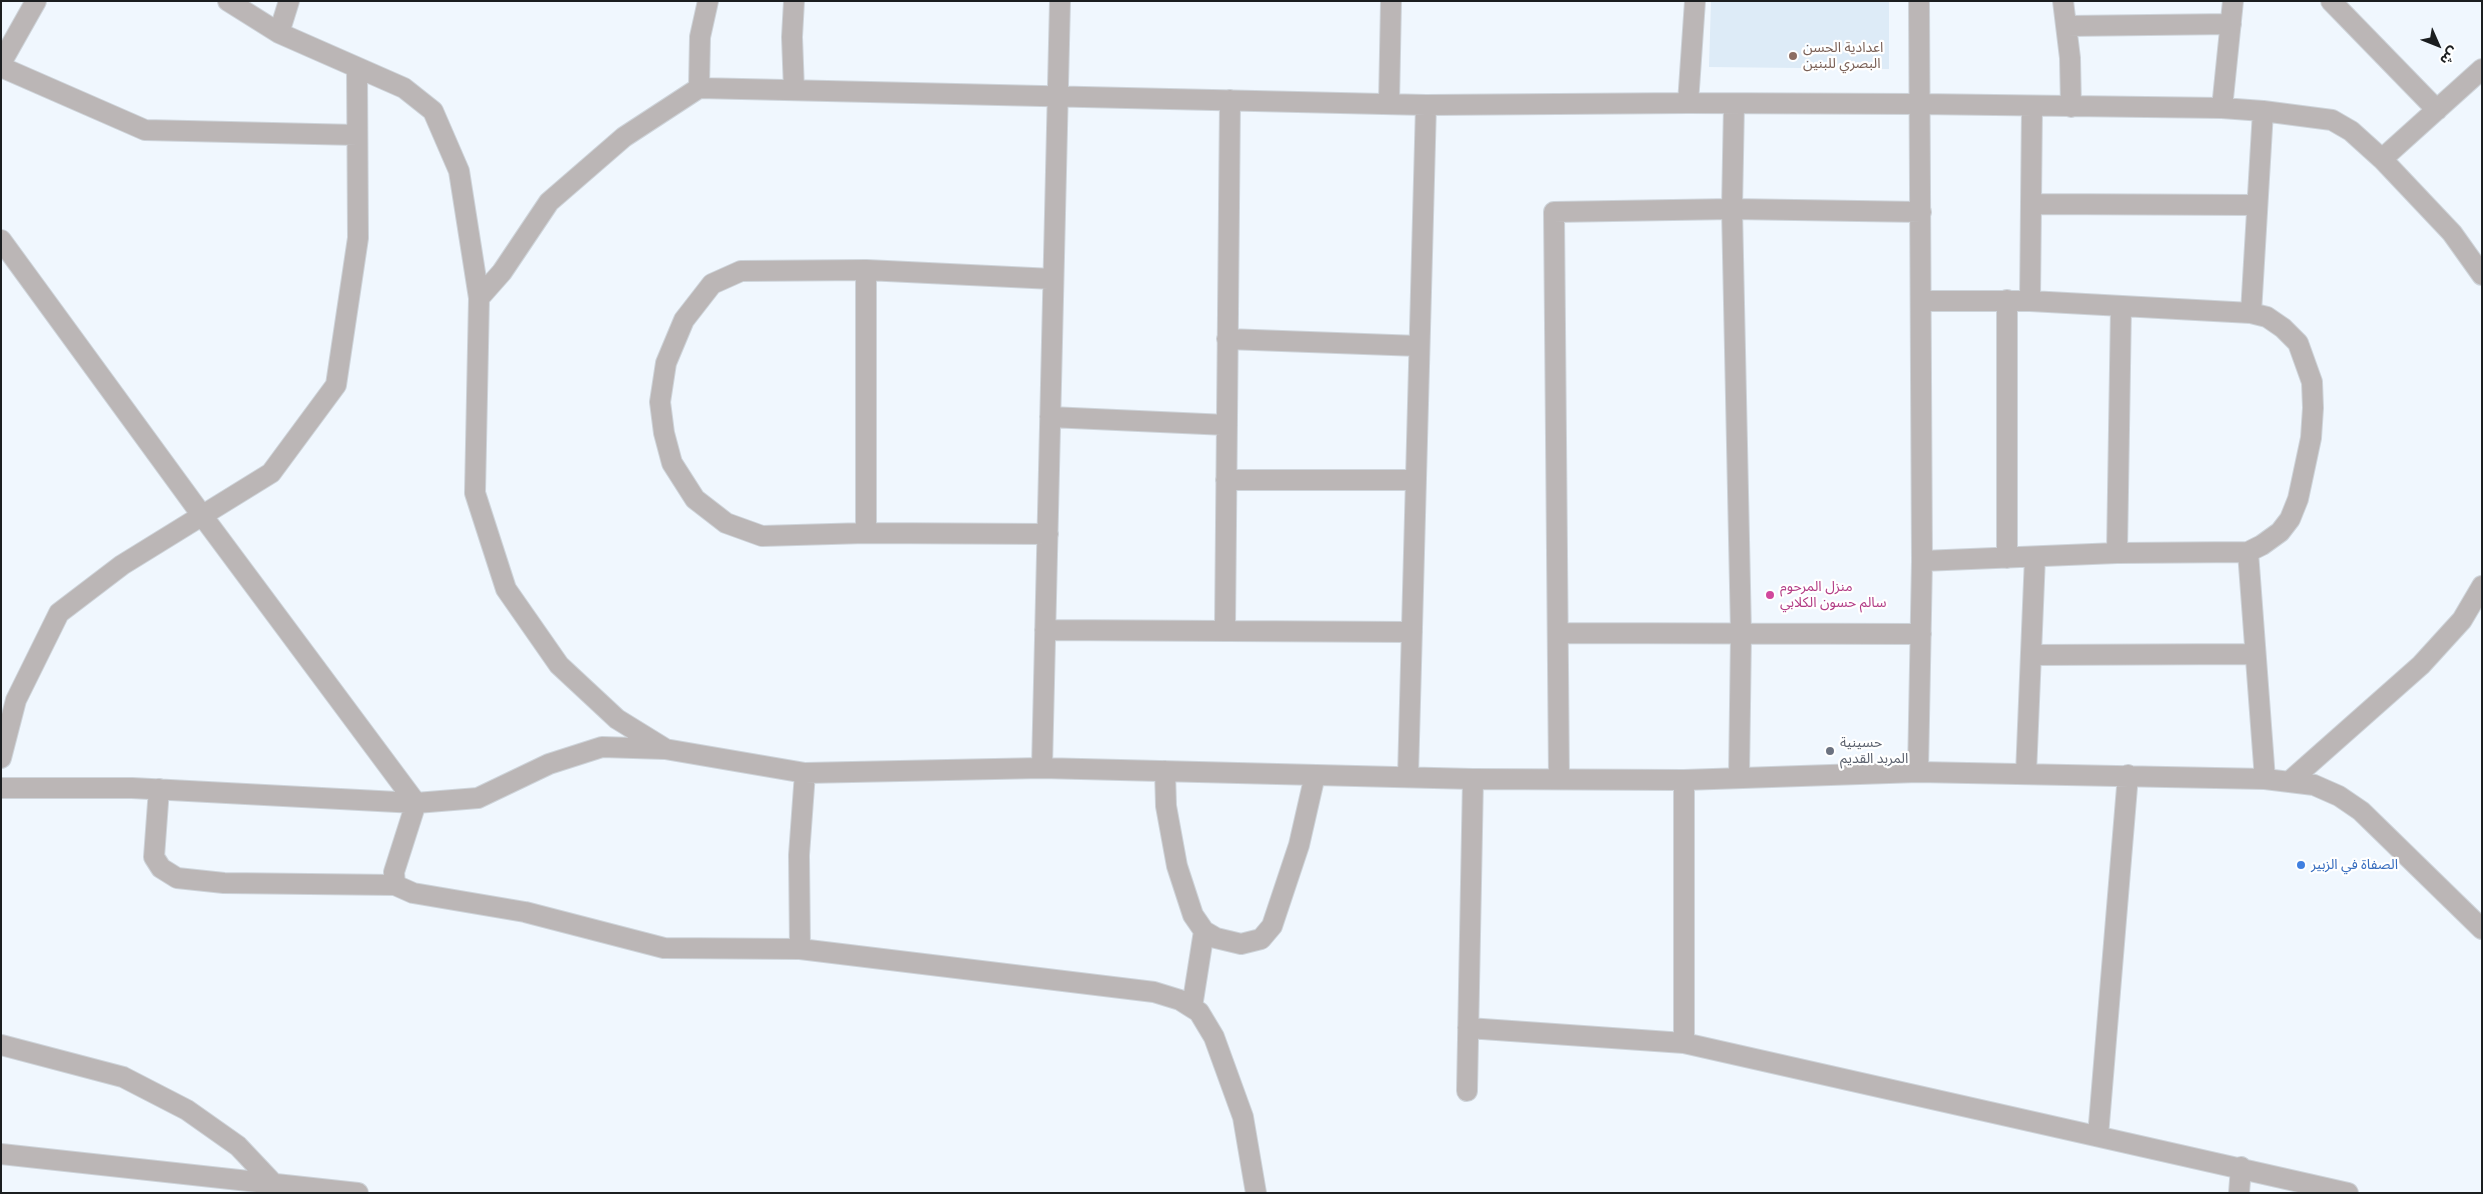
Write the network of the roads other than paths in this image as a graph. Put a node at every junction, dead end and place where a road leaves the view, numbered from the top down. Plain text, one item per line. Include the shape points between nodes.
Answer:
1 (36, 1) edge
2 (228, 1) edge
3 (289, 1) edge
4 (708, 1) edge
5 (794, 1) edge
6 (1060, 1) edge
7 (1391, 1) edge
8 (1695, 1) edge
9 (1919, 1) edge
10 (2063, 1) edge
11 (2233, 1) edge
12 (2331, 1) edge
13 (2231, 24) junction
14 (2067, 26) junction
15 (279, 33) junction
16 (1, 65) edge
17 (357, 69) junction
18 (2482, 69) edge
19 (699, 88) junction
20 (794, 90) junction
21 (1057, 96) junction
22 (1230, 100) junction
23 (1688, 103) junction
24 (1389, 104) junction
25 (1734, 104) junction
26 (1919, 104) junction
27 (1426, 105) junction
28 (2032, 106) junction
29 (2071, 107) junction
30 (2222, 108) junction
31 (2437, 110) junction
32 (2263, 111) junction
33 (357, 135) junction
34 (2382, 159) junction
35 (2031, 204) junction
36 (2257, 205) junction
37 (1732, 209) junction
38 (1921, 212) junction
39 (1, 240) edge
40 (866, 270) junction
41 (2482, 274) edge
42 (1053, 278) junction
43 (479, 298) junction
44 (1922, 300) junction
45 (2007, 300) junction
46 (2030, 301) junction
47 (2121, 306) junction
48 (2251, 313) junction
49 (1228, 339) junction
50 (1420, 346) junction
51 (1050, 418) junction
52 (1227, 425) junction
53 (1226, 480) junction
54 (1416, 480) junction
55 (201, 514) junction
56 (866, 533) junction
57 (1048, 534) junction
58 (2248, 552) junction
59 (2117, 553) junction
60 (2035, 557) junction
61 (2007, 558) junction
62 (1922, 561) junction
63 (2482, 586) edge
64 (1045, 630) junction
65 (1225, 631) junction
66 (1412, 632) junction
67 (1558, 633) junction
68 (1741, 634) junction
69 (1922, 634) junction
70 (2254, 654) junction
71 (2031, 655) junction
72 (665, 749) junction
73 (1, 758) edge
74 (1042, 768) junction
75 (1166, 771) junction
76 (1918, 772) junction
77 (805, 773) junction
78 (2026, 774) junction
79 (1315, 775) junction
80 (2128, 775) junction
81 (1408, 777) junction
82 (1739, 778) junction
83 (1473, 779) junction
84 (1560, 779) junction
85 (2265, 779) junction
86 (1684, 780) junction
87 (2290, 781) junction
88 (1, 788) edge
89 (159, 789) junction
90 (416, 803) junction
91 (395, 885) junction
92 (2482, 929) edge
93 (1204, 931) junction
94 (800, 949) junction
95 (1192, 1008) junction
96 (1468, 1028) junction
97 (1684, 1043) junction
98 (1, 1045) edge
99 (1467, 1091) dead end
100 (2098, 1136) junction
101 (1, 1154) edge
102 (2241, 1167) junction
103 (272, 1182) junction
104 (358, 1193) edge
105 (1256, 1193) edge
106 (2239, 1193) edge
107 (2348, 1193) edge

1 - 16 street
2 - 15 street
3 - 15 street
4 - 19 street via 700,37
5 - 20 street
6 - 21 street
7 - 24 street
8 - 23 street
9 - 26 street
10 - 14 street
11 - 13 street
12 - 31 street
13 - 14 street
13 - 30 street
14 - 29 street
15 - 17 street
16 - 33 street via 145,130
17 - 33 street
17 - 43 street via 404,88 433,111 460,172
18 - 31 street
19 - 20 street
19 - 43 street via 624,137 548,202 502,272
20 - 21 street
21 - 22 street
21 - 42 street
22 - 24 street
22 - 49 street
23 - 25 street
23 - 27 street
24 - 27 street
25 - 26 street
25 - 37 street
26 - 28 street
26 - 38 street
27 - 50 street
28 - 29 street
28 - 35 street
29 - 30 street
30 - 32 street
31 - 34 street
32 - 34 street via 2332,120 2351,131
32 - 36 street
33 - 55 street via 358,238 336,386 271,473
34 - 41 street via 2452,232
35 - 36 street
35 - 46 street
36 - 48 street
37 - 38 street
37 - 67 street via 1554,212
37 - 68 street
38 - 44 street
39 - 55 street
40 - 42 street
40 - 56 street
40 - 56 street via 741,272 712,284 684,320 666,363 660,402 672,463 695,499 726,522 762,536
42 - 51 street
43 - 72 street via 475,493 506,589 559,665 617,719
44 - 45 street
44 - 62 street
45 - 46 street
45 - 61 street
46 - 47 street
47 - 48 street
47 - 59 street
48 - 58 street via 2267,317 2298,343 2312,382 2313,408 2311,438 2298,499 2290,519 2280,532
49 - 50 street
49 - 52 street
50 - 54 street
51 - 52 street
51 - 57 street
52 - 53 street
53 - 54 street
53 - 65 street
54 - 66 street
55 - 73 street via 122,565 59,613 16,700
55 - 90 street
56 - 57 street
57 - 64 street
58 - 59 street
58 - 70 street
59 - 60 street
60 - 61 street
60 - 71 street
61 - 62 street
62 - 69 street
63 - 87 street via 2462,620 2421,665
64 - 65 street
64 - 74 street
65 - 66 street
66 - 81 street
67 - 68 street
67 - 84 street
68 - 69 street
68 - 82 street
69 - 76 street
70 - 71 street
70 - 85 street
71 - 78 street
72 - 77 street
72 - 90 street via 602,747 549,764 478,798
74 - 75 street
74 - 77 street
75 - 79 street
75 - 93 street via 1166,806 1177,866 1192,915
76 - 78 street
76 - 82 street
77 - 94 street via 799,855
78 - 80 street
79 - 81 street
79 - 93 street via 1297,853 1272,926 1261,939 1241,944 1216,938
80 - 85 street
80 - 100 street
81 - 83 street
82 - 86 street
83 - 84 street
83 - 96 street
84 - 86 street
85 - 87 street
86 - 97 street
87 - 92 street via 2314,785 2361,811
88 - 89 street
89 - 90 street
89 - 91 street via 154,857 161,868 177,878 224,883
90 - 91 street via 394,872
91 - 94 street via 414,893 525,912 664,948
93 - 95 street
94 - 95 street via 1154,992 1180,1000
95 - 105 street via 1199,1012 1214,1037 1243,1117
96 - 97 street
96 - 99 street
97 - 100 street
98 - 103 street via 123,1077 187,1110 230,1140
100 - 102 street
101 - 103 street
102 - 106 street
102 - 107 street
103 - 104 street

